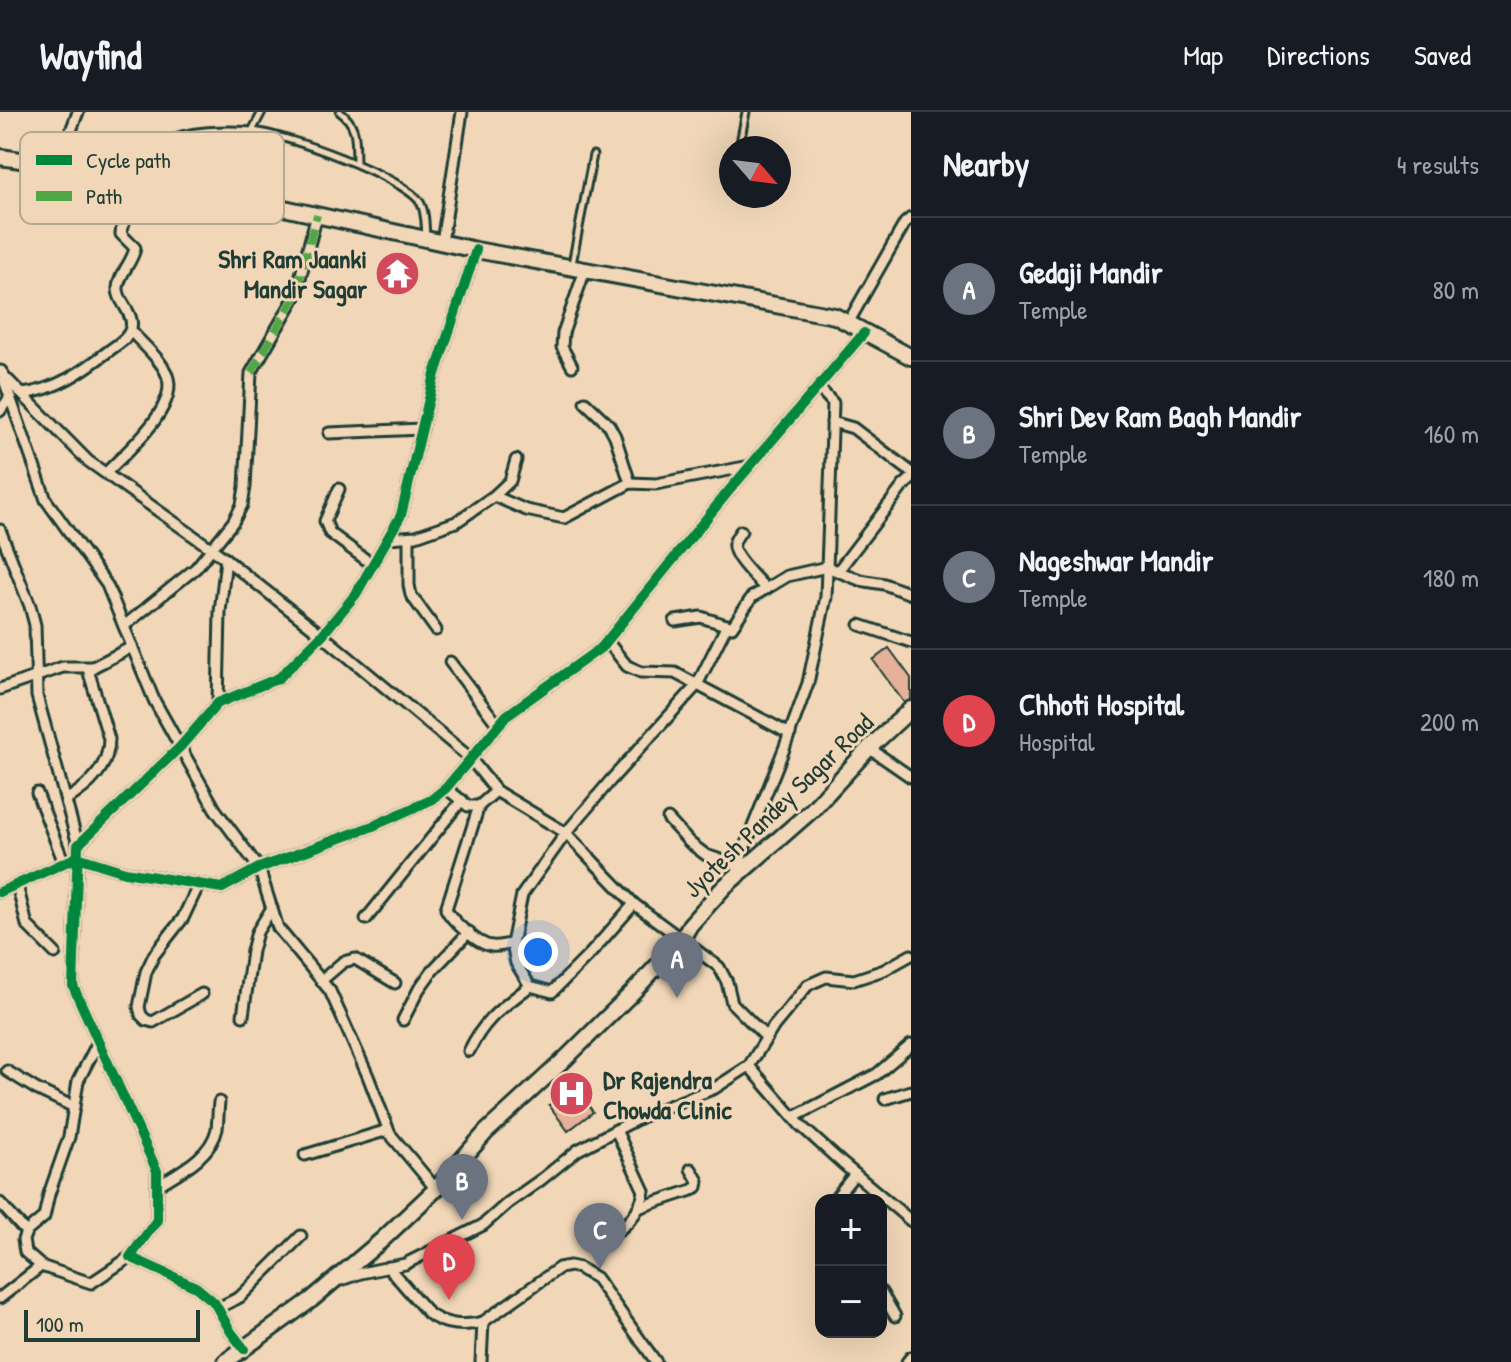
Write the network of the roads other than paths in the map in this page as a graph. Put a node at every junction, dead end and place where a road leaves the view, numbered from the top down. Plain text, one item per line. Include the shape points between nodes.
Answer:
1 (78, 112) edge
2 (262, 112) edge
3 (340, 112) edge
4 (462, 112) edge
5 (746, 112) edge
6 (252, 131) junction
7 (70, 132) edge
8 (188, 132) edge
9 (257, 132) edge
10 (741, 136) edge
11 (284, 138) edge
12 (593, 155) dead end
13 (0, 157) edge
14 (20, 160) edge
15 (356, 163) junction
16 (284, 208) edge
17 (317, 215) junction
18 (911, 218) edge
19 (123, 224) edge
20 (426, 239) junction
21 (442, 242) junction
22 (476, 250) junction
23 (578, 269) junction
24 (848, 323) junction
25 (131, 331) junction
26 (864, 333) junction
27 (911, 357) edge
28 (572, 366) dead end
29 (0, 370) edge
30 (818, 387) junction
31 (22, 394) junction
32 (10, 397) junction
33 (585, 402) dead end
34 (0, 411) edge
35 (832, 422) junction
36 (422, 429) junction
37 (329, 433) dead end
38 (516, 460) dead end
39 (750, 466) junction
40 (911, 472) edge
41 (106, 473) junction
42 (911, 479) edge
43 (630, 483) junction
44 (339, 489) dead end
45 (494, 496) junction
46 (0, 530) edge
47 (741, 531) dead end
48 (409, 537) junction
49 (388, 538) junction
50 (212, 549) junction
51 (226, 559) junction
52 (373, 565) junction
53 (827, 567) junction
54 (838, 571) junction
55 (766, 589) junction
56 (911, 594) edge
57 (675, 621) dead end
58 (727, 625) junction
59 (860, 625) dead end
60 (124, 626) junction
61 (436, 630) dead end
62 (322, 635) junction
63 (607, 641) junction
64 (911, 642) edge
65 (132, 647) junction
66 (450, 662) dead end
67 (93, 667) junction
68 (36, 675) junction
69 (697, 685) junction
70 (0, 689) edge
71 (218, 703) junction
72 (911, 709) edge
73 (498, 725) junction
74 (790, 734) junction
75 (180, 747) junction
76 (869, 748) junction
77 (470, 758) junction
78 (911, 777) edge
79 (446, 788) junction
80 (496, 791) junction
81 (37, 793) dead end
82 (66, 800) junction
83 (462, 800) junction
84 (479, 806) junction
85 (668, 819) dead end
86 (566, 833) junction
87 (78, 845) junction
88 (77, 857) junction
89 (64, 863) junction
90 (259, 868) junction
91 (738, 871) junction
92 (199, 884) junction
93 (17, 885) junction
94 (0, 892) edge
95 (634, 904) junction
96 (272, 908) junction
97 (366, 919) dead end
98 (469, 932) junction
99 (682, 939) junction
100 (512, 944) junction
101 (55, 953) dead end
102 (911, 955) edge
103 (322, 980) junction
104 (395, 983) dead end
105 (530, 986) junction
106 (202, 994) dead end
107 (243, 1016) dead end
108 (403, 1020) dead end
109 (767, 1038) junction
110 (98, 1042) junction
111 (911, 1045) edge
112 (469, 1051) dead end
113 (749, 1066) junction
114 (7, 1071) dead end
115 (911, 1091) edge
116 (885, 1099) dead end
117 (219, 1102) dead end
118 (74, 1107) junction
119 (794, 1117) junction
120 (388, 1130) junction
121 (616, 1130) junction
122 (305, 1155) dead end
123 (691, 1169) dead end
124 (855, 1174) junction
125 (157, 1186) junction
126 (436, 1189) junction
127 (839, 1194) edge
128 (0, 1203) edge
129 (638, 1208) junction
130 (911, 1221) edge
131 (26, 1232) junction
132 (301, 1236) dead end
133 (595, 1249) dead end
134 (130, 1257) junction
135 (41, 1266) junction
136 (388, 1267) junction
137 (330, 1284) junction
138 (0, 1298) edge
139 (887, 1302) edge
140 (218, 1308) junction
141 (895, 1316) dead end
142 (483, 1322) junction
143 (244, 1349) junction
144 (911, 1357) edge
145 (225, 1362) edge
146 (481, 1362) edge
147 (656, 1362) edge
148 (907, 1362) edge

1 - 7 street
2 - 6 lane
3 - 15 lane via 355,131
4 - 21 street
5 - 10 lane
6 - 8 lane
6 - 9 lane
11 - 15 lane
12 - 23 lane
13 - 14 main road
15 - 20 lane via 393,181 421,203
16 - 17 main road
17 - 20 main road
17 - 50 street via 295,297 251,373 242,505
18 - 24 street
19 - 25 street via 121,234 135,248 117,291 132,321
20 - 21 main road
21 - 22 main road
22 - 23 main road
22 - 36 street
23 - 24 main road via 835,316
23 - 28 street via 562,347
24 - 26 main road
25 - 31 street via 88,368 60,384
25 - 41 street via 165,370 170,386 154,422
26 - 27 main road
26 - 30 street
29 - 31 street
29 - 32 street
30 - 35 street via 833,403
30 - 39 street
31 - 41 street
32 - 34 street
32 - 60 street via 46,500 107,585
33 - 43 street via 609,425
35 - 40 street via 853,428
35 - 53 street
36 - 37 street
36 - 49 street via 401,515
38 - 45 street via 510,481
39 - 43 street via 656,484
39 - 63 street
41 - 50 street
42 - 54 street
43 - 45 street via 564,518
44 - 52 street via 326,526
45 - 48 street via 456,522
46 - 68 street via 35,625
47 - 55 street via 734,544 736,556
48 - 49 street
48 - 61 street via 411,595
49 - 52 street
50 - 51 street
50 - 60 street
51 - 62 street
51 - 71 street
52 - 62 street
53 - 54 street
53 - 55 street via 787,576
53 - 74 street via 808,683
54 - 56 street
55 - 58 street via 752,597 732,627
57 - 58 street via 701,617
58 - 69 street
59 - 64 street
60 - 65 street
62 - 71 street via 279,678
62 - 77 street
63 - 69 street via 627,666 675,673
63 - 73 street
65 - 67 street
65 - 75 street
66 - 73 street
67 - 68 street via 63,667
67 - 82 street via 89,673 109,749 93,780
68 - 70 street
68 - 82 street
69 - 74 street
69 - 86 street
71 - 75 street
72 - 76 main road, Jyotesh Pandey Sagar Road
73 - 77 street
74 - 91 street
75 - 87 street
75 - 90 street via 215,809
76 - 78 street
76 - 91 main road, Jyotesh Pandey Sagar Road via 812,810
77 - 79 street
77 - 80 street
79 - 83 street
79 - 90 street via 373,826
80 - 84 street
80 - 86 street
81 - 89 street
82 - 87 street
83 - 84 street
83 - 97 street
84 - 98 street via 446,909
85 - 91 street via 706,855
86 - 95 street
86 - 100 street via 522,895
87 - 88 street
88 - 89 street
88 - 92 street via 125,872
88 - 110 street via 73,986
89 - 93 street
90 - 92 street via 222,888
90 - 96 street
91 - 99 main road, Jyotesh Pandey Sagar Road
92 - 106 street via 146,972 141,1015 153,1022
93 - 94 street
93 - 101 street via 27,925
95 - 99 street
95 - 105 street via 552,992
96 - 103 street via 278,928
96 - 107 street via 254,941
98 - 100 street via 492,946
98 - 108 street via 426,980
99 - 109 street via 719,967 732,1003
99 - 126 main road, Jyotesh Pandey Sagar Road via 486,1132
100 - 105 street
102 - 109 street via 854,980 826,977 808,985
103 - 104 street via 355,959
103 - 120 street
105 - 112 street via 489,1019
109 - 113 street
110 - 118 street via 78,1081
110 - 125 street via 157,1171
111 - 119 street via 877,1074
113 - 119 street
113 - 121 street via 715,1088
114 - 118 street
115 - 116 street
117 - 125 street via 217,1131 209,1147
118 - 131 street via 44,1217
119 - 124 street
120 - 122 street
120 - 126 street
121 - 129 street via 644,1191
121 - 136 street via 578,1150 483,1225 405,1264
123 - 129 street via 697,1187
124 - 127 street
124 - 130 street
125 - 134 street via 157,1220
126 - 137 main road, Jyotesh Pandey Sagar Road
128 - 131 street
129 - 133 street
131 - 135 street via 25,1252
132 - 140 street via 240,1297
134 - 135 street via 91,1283
134 - 140 street via 196,1287
135 - 138 street
136 - 137 street
136 - 142 street via 435,1320
137 - 143 main road, Jyotesh Pandey Sagar Road
139 - 141 street
140 - 143 street
142 - 146 street
142 - 147 street via 559,1268 579,1268 596,1278
143 - 145 main road, Jyotesh Pandey Sagar Road
144 - 148 street

